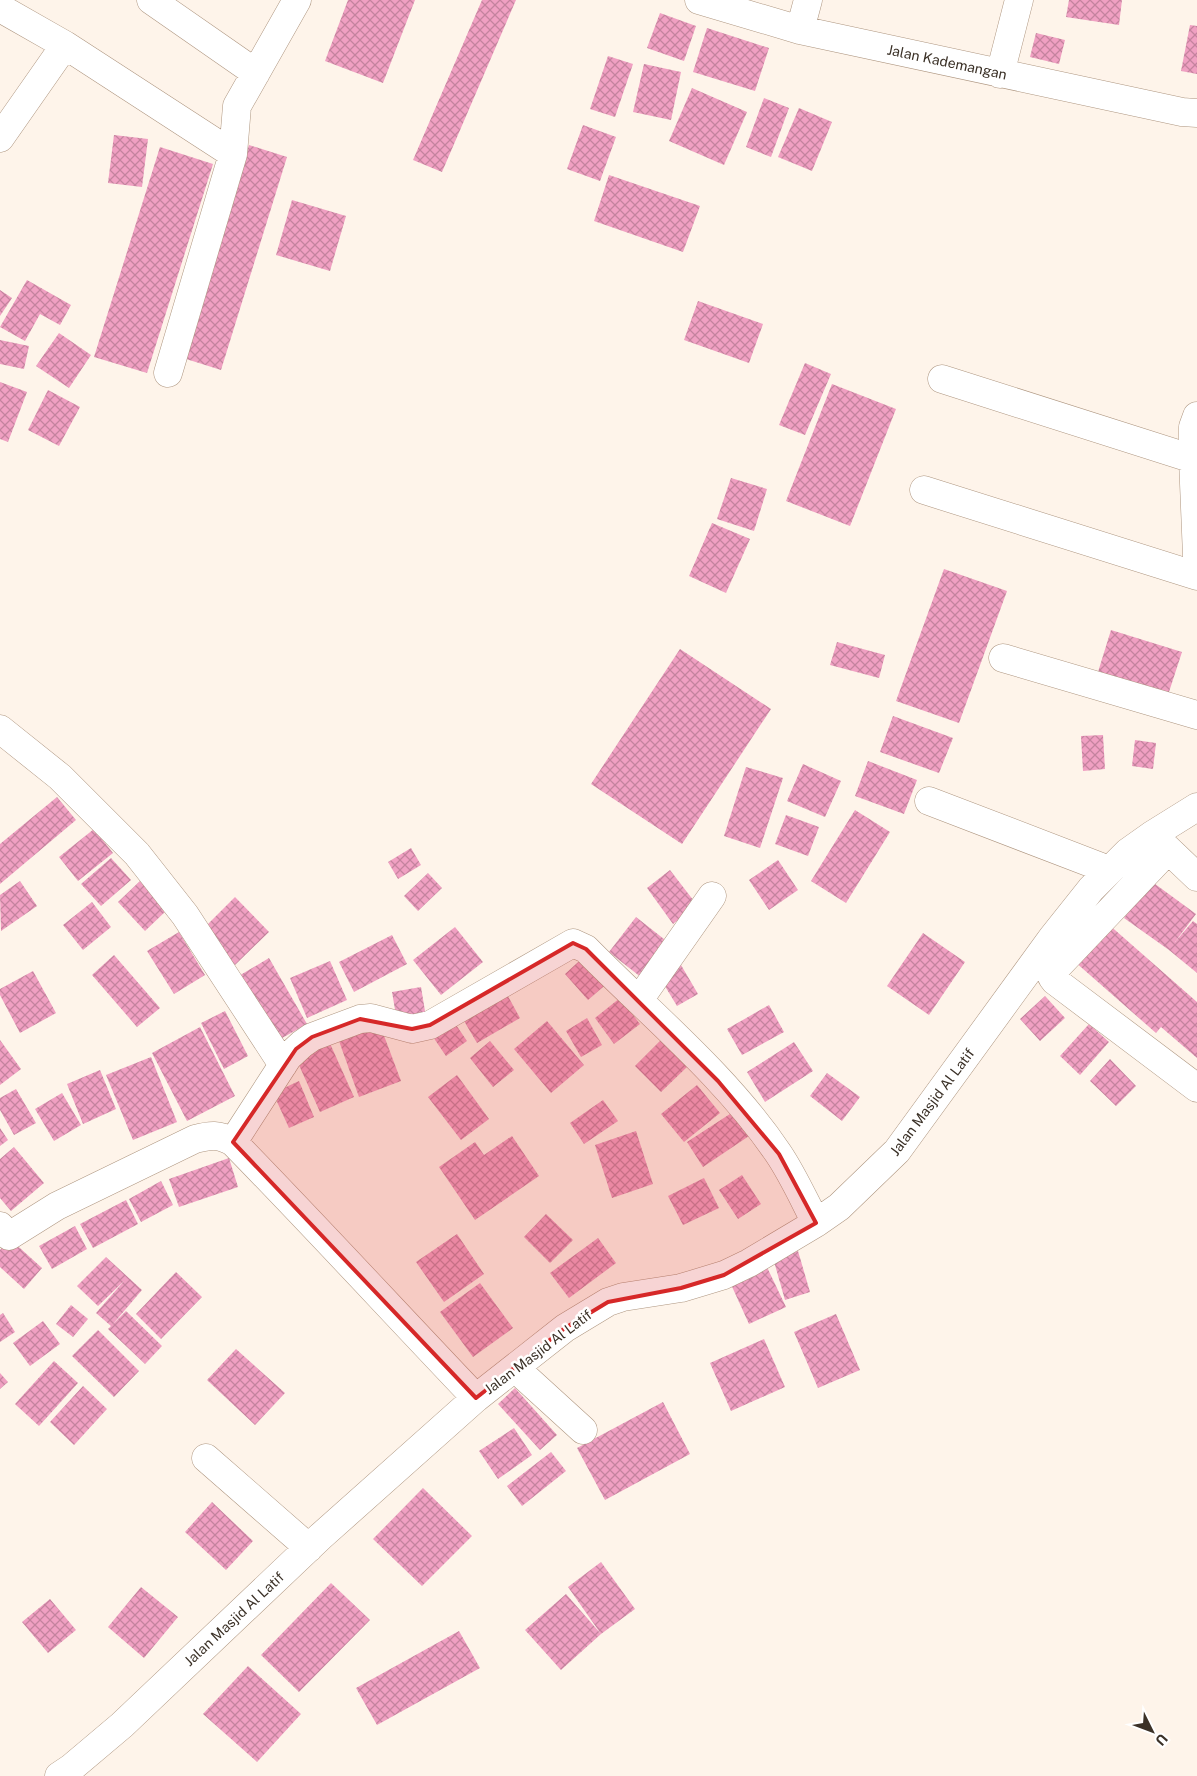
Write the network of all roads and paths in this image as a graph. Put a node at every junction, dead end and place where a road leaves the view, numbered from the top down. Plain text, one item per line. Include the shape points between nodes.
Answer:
1 (151, 0) edge
2 (297, 0) edge
3 (699, 0) edge
4 (808, 0) edge
5 (1019, 0) edge
6 (0, 8) edge
7 (800, 30) junction
8 (65, 45) junction
9 (256, 73) junction
10 (1000, 74) junction
11 (1197, 113) edge
12 (0, 138) edge
13 (233, 154) junction
14 (168, 374) dead end
15 (942, 379) dead end
16 (1197, 416) edge
17 (1193, 459) junction
18 (924, 490) dead end
19 (1197, 556) edge
20 (1197, 576) edge
21 (1003, 658) dead end
22 (1197, 715) edge
23 (0, 729) edge
24 (929, 801) dead end
25 (1197, 807) edge
26 (1160, 842) junction
27 (1109, 870) junction
28 (1197, 877) edge
29 (712, 896) dead end
30 (639, 1000) junction
31 (283, 1065) junction
32 (1197, 1088) edge
33 (233, 1142) junction
34 (816, 1223) junction
35 (3, 1235) edge
36 (515, 1368) junction
37 (476, 1398) junction
38 (583, 1430) dead end
39 (206, 1458) dead end
40 (309, 1548) junction
41 (58, 1776) edge

1 - 9 street
2 - 9 street
3 - 7 street, Jalan Kademangan
4 - 7 street
5 - 10 street
6 - 8 street
7 - 10 street, Jalan Kademangan
8 - 12 street
8 - 13 street
9 - 13 street via 237,106
10 - 11 street, Jalan Kademangan
13 - 14 street
15 - 17 street
16 - 17 street via 1193,427
17 - 19 street
18 - 20 street
21 - 22 street
23 - 31 street via 60,777 137,854 185,915
24 - 27 street
25 - 26 street, Jalan Masjid Al Latif
26 - 27 street, Jalan Masjid Al Latif via 1128,852
26 - 28 street
26 - 32 street via 1055,969 1052,977
27 - 34 street, Jalan Masjid Al Latif via 1052,938 897,1151 840,1207
29 - 30 street
30 - 31 street via 586,949 573,943 430,1024 412,1028 370,1018 360,1019 312,1037
30 - 34 street via 748,1114 779,1154
31 - 33 street
33 - 35 street via 218,1135 195,1139
33 - 37 street
34 - 36 street, Jalan Masjid Al Latif via 724,1275 681,1288 608,1302 565,1328
36 - 37 street, Jalan Masjid Al Latif
36 - 38 street
37 - 40 street, Jalan Masjid Al Latif
39 - 40 street
40 - 41 street, Jalan Masjid Al Latif via 122,1725

